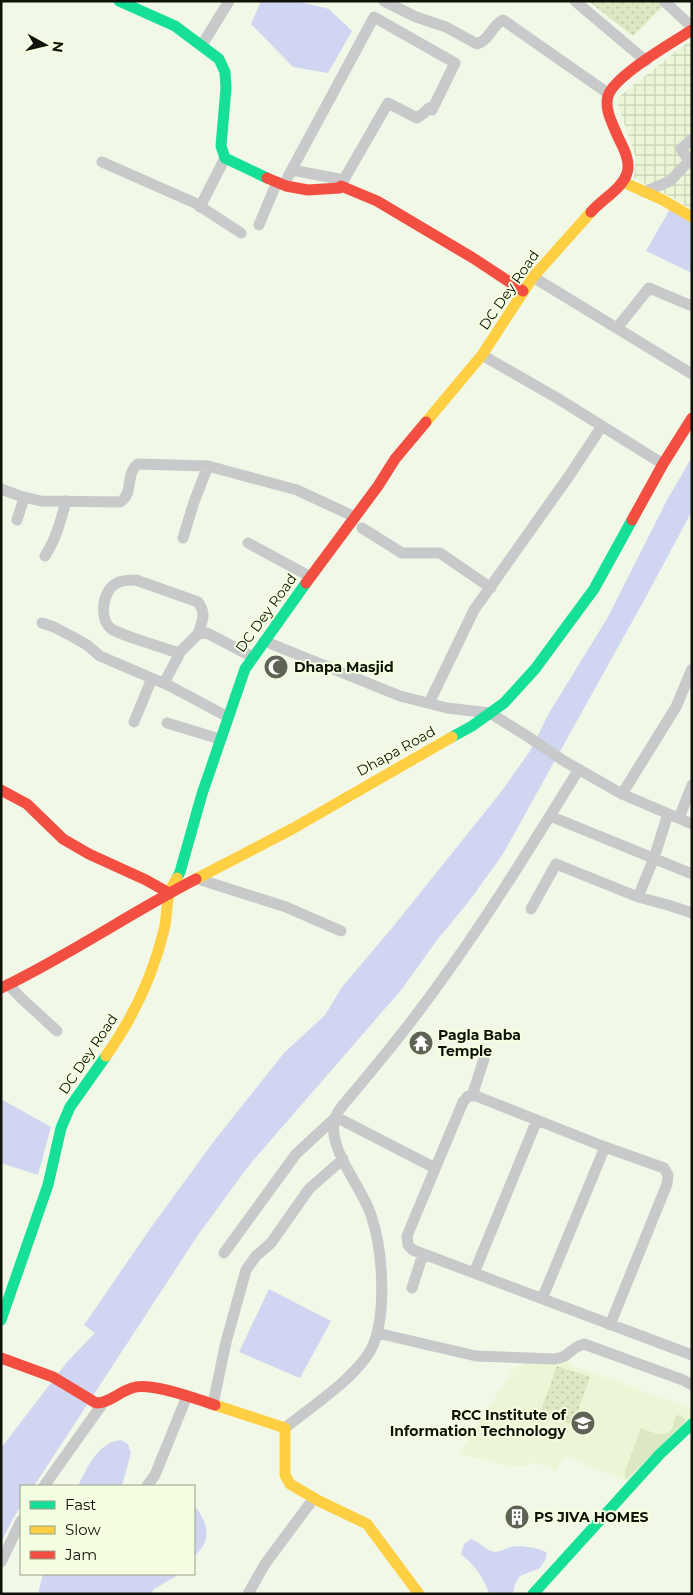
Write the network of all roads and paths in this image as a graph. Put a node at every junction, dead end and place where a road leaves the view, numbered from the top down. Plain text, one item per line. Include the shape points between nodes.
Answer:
1 (229, 1) edge
2 (384, 1) edge
3 (576, 1) edge
4 (664, 1) edge
5 (127, 3) edge
6 (692, 29) edge
7 (202, 45) junction
8 (646, 61) junction
9 (609, 94) junction
10 (692, 140) edge
11 (225, 158) junction
12 (691, 161) edge
13 (102, 162) dead end
14 (292, 170) junction
15 (623, 182) junction
16 (281, 183) junction
17 (341, 184) junction
18 (644, 192) junction
19 (200, 207) junction
20 (692, 217) edge
21 (259, 225) dead end
22 (241, 233) dead end
23 (534, 277) junction
24 (523, 291) junction
25 (692, 306) edge
26 (617, 328) junction
27 (482, 355) junction
28 (692, 374) edge
29 (692, 418) edge
30 (602, 426) junction
31 (663, 464) junction
32 (208, 466) junction
33 (1, 489) edge
34 (24, 498) junction
35 (66, 500) junction
36 (355, 517) junction
37 (17, 520) dead end
38 (362, 528) dead end
39 (183, 538) dead end
40 (248, 543) dead end
41 (45, 556) dead end
42 (311, 577) junction
43 (491, 588) junction
44 (42, 623) dead end
45 (198, 634) junction
46 (264, 641) junction
47 (179, 653) junction
48 (253, 657) junction
49 (691, 673) edge
50 (152, 678) junction
51 (164, 683) junction
52 (430, 704) junction
53 (490, 713) junction
54 (228, 717) junction
55 (134, 722) dead end
56 (167, 723) dead end
57 (220, 739) junction
58 (579, 769) junction
59 (692, 786) edge
60 (1, 790) edge
61 (622, 794) junction
62 (550, 816) junction
63 (674, 816) junction
64 (692, 824) edge
65 (654, 858) junction
66 (692, 874) edge
67 (198, 879) junction
68 (169, 893) junction
69 (638, 897) junction
70 (531, 909) dead end
71 (692, 913) edge
72 (341, 932) dead end
73 (5, 986) edge
74 (57, 1031) dead end
75 (484, 1059) dead end
76 (472, 1096) junction
77 (336, 1117) junction
78 (538, 1120) junction
79 (605, 1147) junction
80 (343, 1159) junction
81 (435, 1168) junction
82 (224, 1253) dead end
83 (423, 1254) junction
84 (474, 1273) junction
85 (412, 1288) dead end
86 (542, 1299) junction
87 (5, 1300) edge
88 (1, 1320) edge
89 (610, 1325) junction
90 (377, 1333) junction
91 (692, 1355) edge
92 (1, 1358) edge
93 (692, 1385) edge
94 (187, 1396) junction
95 (100, 1403) junction
96 (213, 1404) junction
97 (692, 1424) edge
98 (285, 1428) junction
99 (45, 1485) edge
100 (148, 1485) edge
101 (314, 1498) junction
102 (20, 1522) edge
103 (1, 1562) edge
104 (248, 1594) edge
105 (420, 1594) edge
106 (533, 1594) edge

1 - 7 street
2 - 9 street via 477,44 488,38 503,20
3 - 8 street
4 - 6 street
5 - 7 street via 175,26
6 - 8 street
7 - 11 street via 219,59 225,72 221,146
8 - 9 street via 628,73
9 - 15 street via 609,117 627,155 628,172
10 - 12 street via 681,149
11 - 16 street
11 - 19 street
12 - 18 street via 670,181
13 - 19 street via 166,188
14 - 16 street
14 - 17 street
14 - 17 street via 374,17 455,63 432,110 429,108 417,118 388,103
15 - 18 street
15 - 23 street, DC Dey Road via 593,209
16 - 17 street via 308,190
16 - 21 street
17 - 24 street via 377,201
18 - 20 street
19 - 22 street
23 - 24 street, DC Dey Road
23 - 26 street
24 - 27 street, DC Dey Road
25 - 26 street via 650,288
26 - 28 street
27 - 30 street
27 - 36 street, DC Dey Road via 395,459
29 - 31 street, Dhapa Road
30 - 31 street
30 - 43 street
31 - 53 street, Dhapa Road via 594,589 535,669 504,703
32 - 35 street via 138,464 132,470 128,494 120,502
32 - 36 street via 297,490
32 - 39 street
33 - 34 street
34 - 35 street
34 - 37 street
35 - 41 street via 60,524
36 - 42 street, DC Dey Road
38 - 43 street via 402,553 440,553
40 - 42 street
42 - 46 street, DC Dey Road
43 - 52 street via 474,610
44 - 50 street via 73,637 100,656
45 - 47 street
45 - 47 street via 203,614 198,602 136,580 115,583 108,592 103,609 111,629
45 - 48 street via 207,633
46 - 48 street, DC Dey Road
46 - 52 street via 400,696
47 - 51 street
48 - 54 street, DC Dey Road via 245,669
49 - 61 street via 676,707
50 - 51 street
50 - 55 street
51 - 54 street
52 - 53 street
53 - 58 street
53 - 67 street, Dhapa Road via 292,830
54 - 57 street, DC Dey Road
56 - 57 street
57 - 68 street, DC Dey Road via 180,872
58 - 61 street
58 - 62 street
59 - 63 street
60 - 68 street via 27,804 63,839
61 - 63 street
62 - 65 street
62 - 77 street via 422,1008
63 - 64 street
63 - 65 street
65 - 66 street
65 - 69 street
67 - 68 street, Dhapa Road
67 - 72 street via 286,906
68 - 73 street, Dhapa Road
68 - 87 street, DC Dey Road via 164,929 149,976 121,1035 70,1107 61,1128 48,1185
69 - 70 street via 556,864
69 - 71 street
73 - 74 street
75 - 76 street
76 - 78 street
76 - 81 street via 463,1102
77 - 80 street via 336,1146
77 - 81 street
77 - 82 street via 296,1154
78 - 79 street
78 - 84 street
79 - 86 street
79 - 89 street via 664,1168 668,1175
80 - 90 street via 371,1214 376,1233 383,1286
80 - 96 street via 310,1189 271,1243 246,1270
81 - 83 street via 407,1236 408,1245
83 - 84 street
83 - 85 street
84 - 86 street
86 - 89 street
87 - 88 street, DC Dey Road
89 - 91 street
90 - 93 street via 491,1358 563,1358 584,1344
90 - 98 street via 369,1354 355,1372
92 - 95 street via 53,1377
94 - 95 street via 149,1386 133,1387
94 - 96 street
94 - 100 street via 155,1475
95 - 99 street
96 - 98 street
97 - 106 street via 660,1454
98 - 101 street via 285,1475 290,1484
101 - 104 street via 265,1564
101 - 105 street via 367,1524
102 - 103 street

